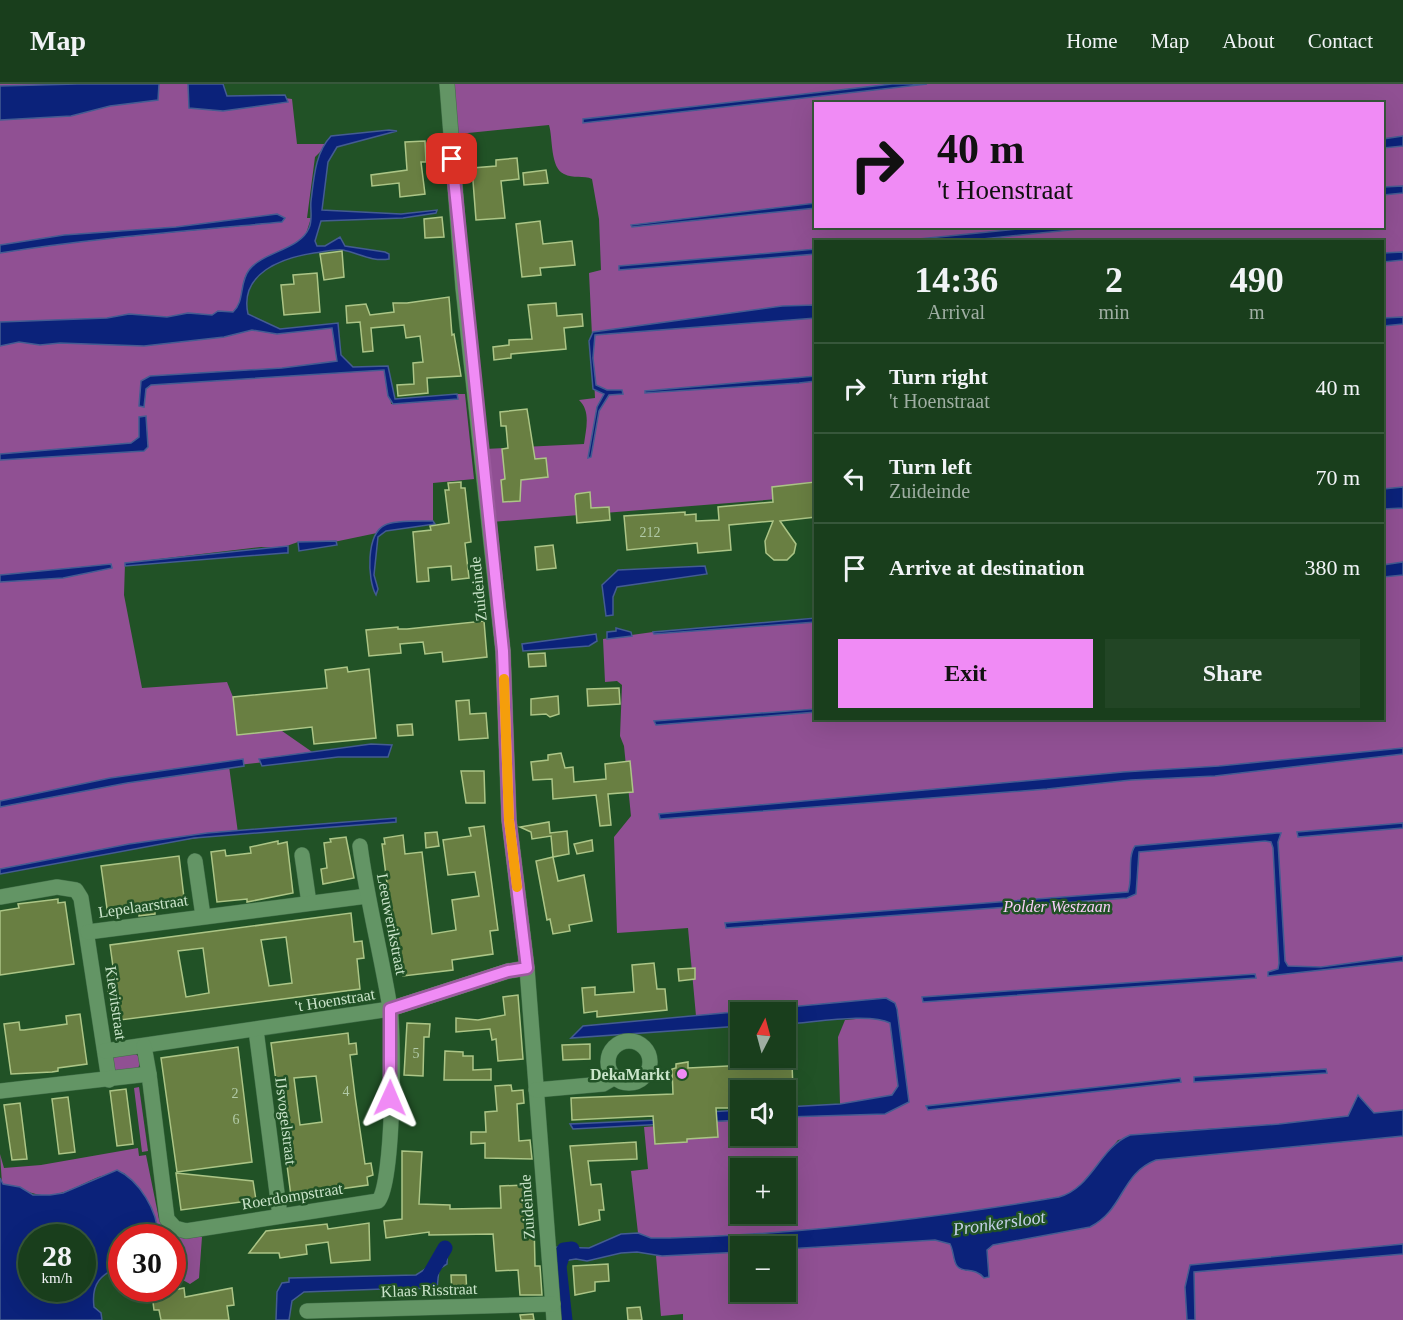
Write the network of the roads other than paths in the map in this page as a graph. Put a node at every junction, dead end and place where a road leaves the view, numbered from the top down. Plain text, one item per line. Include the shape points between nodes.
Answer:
1 (447, 84) edge
2 (360, 846) dead end
3 (302, 855) dead end
4 (195, 861) dead end
5 (367, 896) junction
6 (0, 897) edge
7 (309, 903) junction
8 (203, 916) junction
9 (88, 932) junction
10 (527, 968) junction
11 (390, 1009) junction
12 (256, 1030) junction
13 (144, 1046) junction
14 (105, 1051) junction
15 (149, 1074) junction
16 (615, 1077) dead end
17 (109, 1080) junction
18 (0, 1090) edge
19 (536, 1090) junction
20 (280, 1216) junction
21 (553, 1304) junction
22 (307, 1311) dead end
23 (554, 1320) edge

1 - 10 street, Zuideinde via 464,288 503,651 509,820
2 - 5 street, Leeuwerikstraat
3 - 7 street
4 - 8 street, Lepelaarstraat
5 - 7 street, Lepelaarstraat
5 - 11 street, Leeuwerikstraat
6 - 9 street, Kievitstraat via 57,887 76,890
7 - 8 street, Lepelaarstraat
8 - 9 street, Lepelaarstraat
9 - 14 street, Kievitstraat
10 - 11 street, 't Hoenstraat
10 - 19 street, Zuideinde
11 - 12 street, 't Hoenstraat
11 - 20 street, Roerdompstraat via 389,1164 384,1196 378,1201
12 - 13 street, 't Hoenstraat
12 - 20 street, IJsvogelstraat
13 - 14 street, 't Hoenstraat
13 - 15 street
14 - 17 street, Kievitstraat
15 - 17 street
15 - 20 street, Roerdompstraat via 167,1219 174,1228 186,1231
16 - 19 street via 603,1084
17 - 18 street
19 - 21 street, Zuideinde
21 - 22 street, Klaas Risstraat
21 - 23 street, Zuideinde

